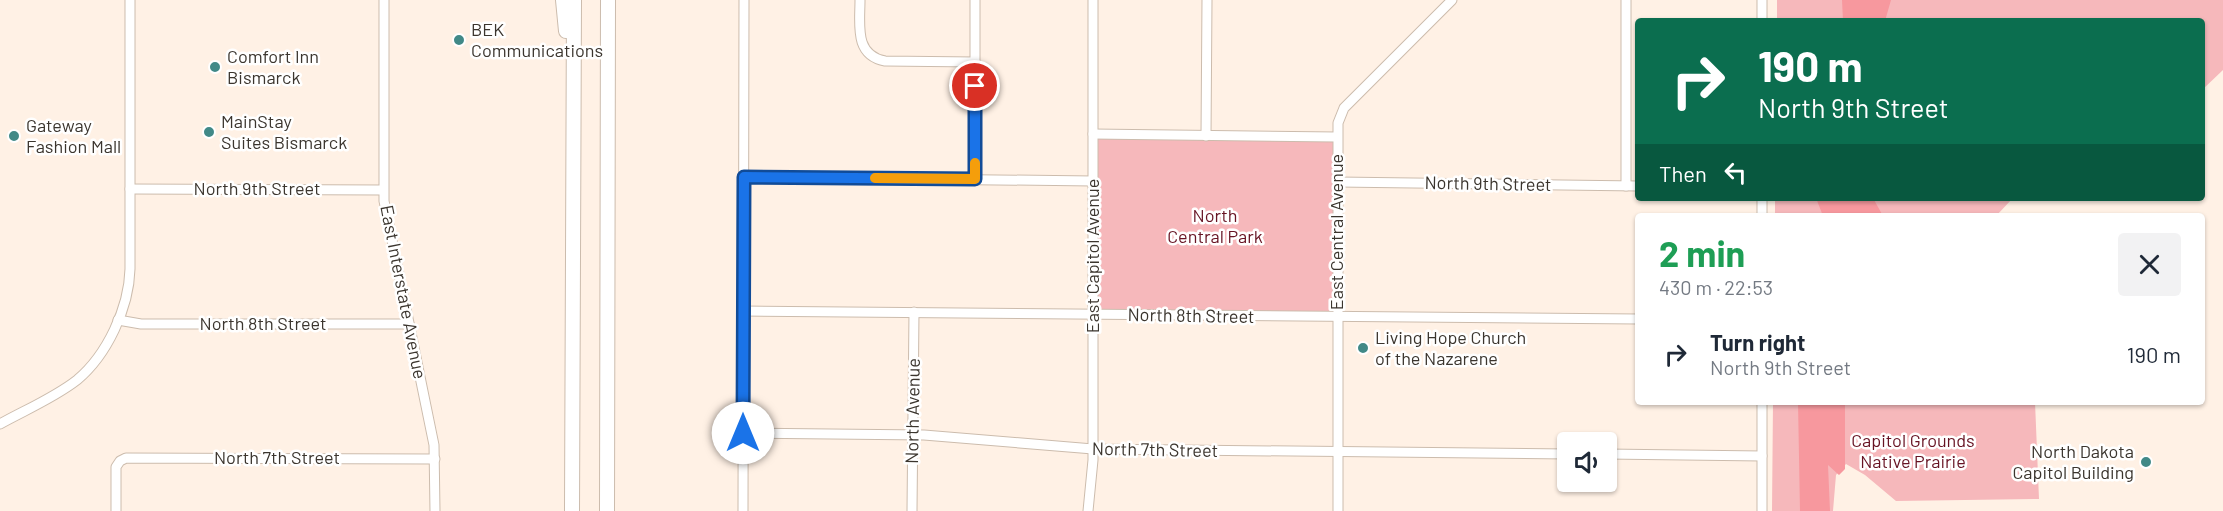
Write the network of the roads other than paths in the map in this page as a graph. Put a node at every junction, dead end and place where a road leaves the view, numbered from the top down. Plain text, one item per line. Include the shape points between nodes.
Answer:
1 (130, 0) edge
2 (384, 0) edge
3 (563, 0) edge
4 (574, 0) edge
5 (608, 0) edge
6 (618, 0) edge
7 (744, 0) edge
8 (860, 0) edge
9 (975, 0) edge
10 (1093, 0) edge
11 (1207, 0) edge
12 (1452, 0) edge
13 (1626, 0) edge
14 (1762, 0) edge
15 (1762, 18) edge
16 (975, 62) junction
17 (1093, 134) junction
18 (1206, 136) junction
19 (1337, 137) junction
20 (744, 177) junction
21 (975, 179) junction
22 (1093, 181) junction
23 (1338, 182) junction
24 (1626, 186) junction
25 (1635, 186) edge
26 (130, 189) junction
27 (383, 190) junction
28 (574, 202) junction
29 (608, 272) junction
30 (743, 311) junction
31 (914, 312) junction
32 (1094, 315) junction
33 (1337, 317) junction
34 (1635, 319) edge
35 (118, 320) junction
36 (408, 324) junction
37 (1762, 405) edge
38 (0, 424) edge
39 (743, 433) junction
40 (912, 435) junction
41 (1093, 449) junction
42 (1338, 452) junction
43 (1557, 454) edge
44 (1617, 454) edge
45 (1762, 456) junction
46 (435, 459) junction
47 (116, 511) edge
48 (435, 511) edge
49 (572, 511) edge
50 (607, 511) edge
51 (743, 511) edge
52 (912, 511) edge
53 (1089, 511) edge
54 (1338, 511) edge
55 (1762, 511) edge

1 - 26 street
2 - 27 street, East Interstate Avenue
3 - 28 highway
4 - 28 highway
5 - 29 highway
6 - 29 highway
7 - 20 street
8 - 16 street via 861,42 872,57 885,61
9 - 16 street
10 - 17 street, East Capitol Avenue
11 - 18 street
12 - 19 street, East Central Avenue via 1344,108
13 - 24 street
14 - 15 street
16 - 21 street
17 - 18 street
17 - 22 street, East Capitol Avenue
18 - 19 street
19 - 23 street, East Central Avenue
20 - 21 street
20 - 30 street
21 - 22 street
22 - 32 street, East Capitol Avenue
23 - 24 street, North 9th Street
23 - 33 street, East Central Avenue
24 - 25 street, North 9th Street
26 - 27 street, North 9th Street
26 - 35 street via 129,278
27 - 36 street, East Interstate Avenue
28 - 49 highway
29 - 50 highway
30 - 31 street, North 8th Street
30 - 39 street
31 - 32 street, North 8th Street
31 - 40 street, North Avenue
32 - 33 street, North 8th Street
32 - 41 street, East Capitol Avenue
33 - 34 street, North 8th Street
33 - 42 street, East Central Avenue
35 - 36 street, North 8th Street via 141,324
35 - 38 street via 101,352 76,380
36 - 46 street, East Interstate Avenue
37 - 45 street
39 - 40 street, North 7th Street
39 - 51 street
40 - 41 street, North 7th Street
40 - 52 street, North Avenue
41 - 42 street, North 7th Street
41 - 53 street, East Capitol Avenue
42 - 43 street, North 7th Street
42 - 54 street, East Central Avenue
44 - 45 street
45 - 55 street
46 - 47 street, North 7th Street via 130,458 120,461 116,471
46 - 48 street, East Interstate Avenue

